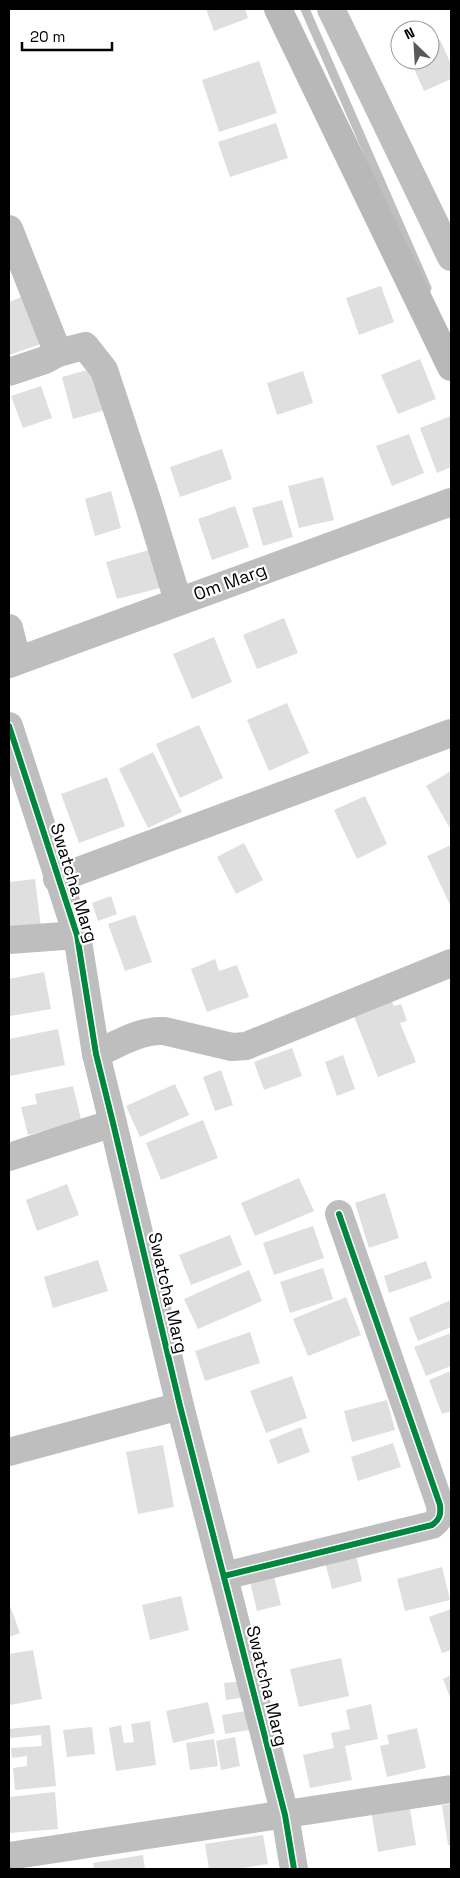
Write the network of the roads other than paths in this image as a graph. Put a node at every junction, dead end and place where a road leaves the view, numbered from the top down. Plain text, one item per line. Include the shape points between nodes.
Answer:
1 (278, 9) edge
2 (331, 9) edge
3 (9, 229) edge
4 (451, 257) edge
5 (58, 353) junction
6 (451, 367) edge
7 (9, 372) edge
8 (451, 502) edge
9 (178, 601) junction
10 (9, 628) edge
11 (13, 662) edge
12 (9, 726) edge
13 (451, 733) edge
14 (57, 879) junction
15 (78, 935) junction
16 (9, 940) edge
17 (451, 963) edge
18 (96, 1054) junction
19 (113, 1124) junction
20 (9, 1157) edge
21 (339, 1214) dead end
22 (180, 1406) junction
23 (9, 1452) edge
24 (224, 1576) junction
25 (451, 1789) edge
26 (285, 1815) junction
27 (9, 1856) edge
28 (294, 1869) edge

1 - 6 street
2 - 4 street
3 - 5 street
5 - 7 street
5 - 9 street via 84,346 104,370
8 - 9 street, Om Marg
9 - 11 street, Om Marg
10 - 11 street
12 - 14 street, Swatcha Marg
13 - 14 street
14 - 15 street, Swatcha Marg
15 - 16 street
15 - 18 street, Swatcha Marg
17 - 18 street via 246,1046 232,1047 153,1030
18 - 19 street, Swatcha Marg
19 - 20 street
19 - 22 street, Swatcha Marg
21 - 24 street via 441,1515 432,1525
22 - 23 street
22 - 24 street, Swatcha Marg
24 - 26 street, Swatcha Marg
25 - 26 street
26 - 27 street
26 - 28 street, Swatcha Marg

